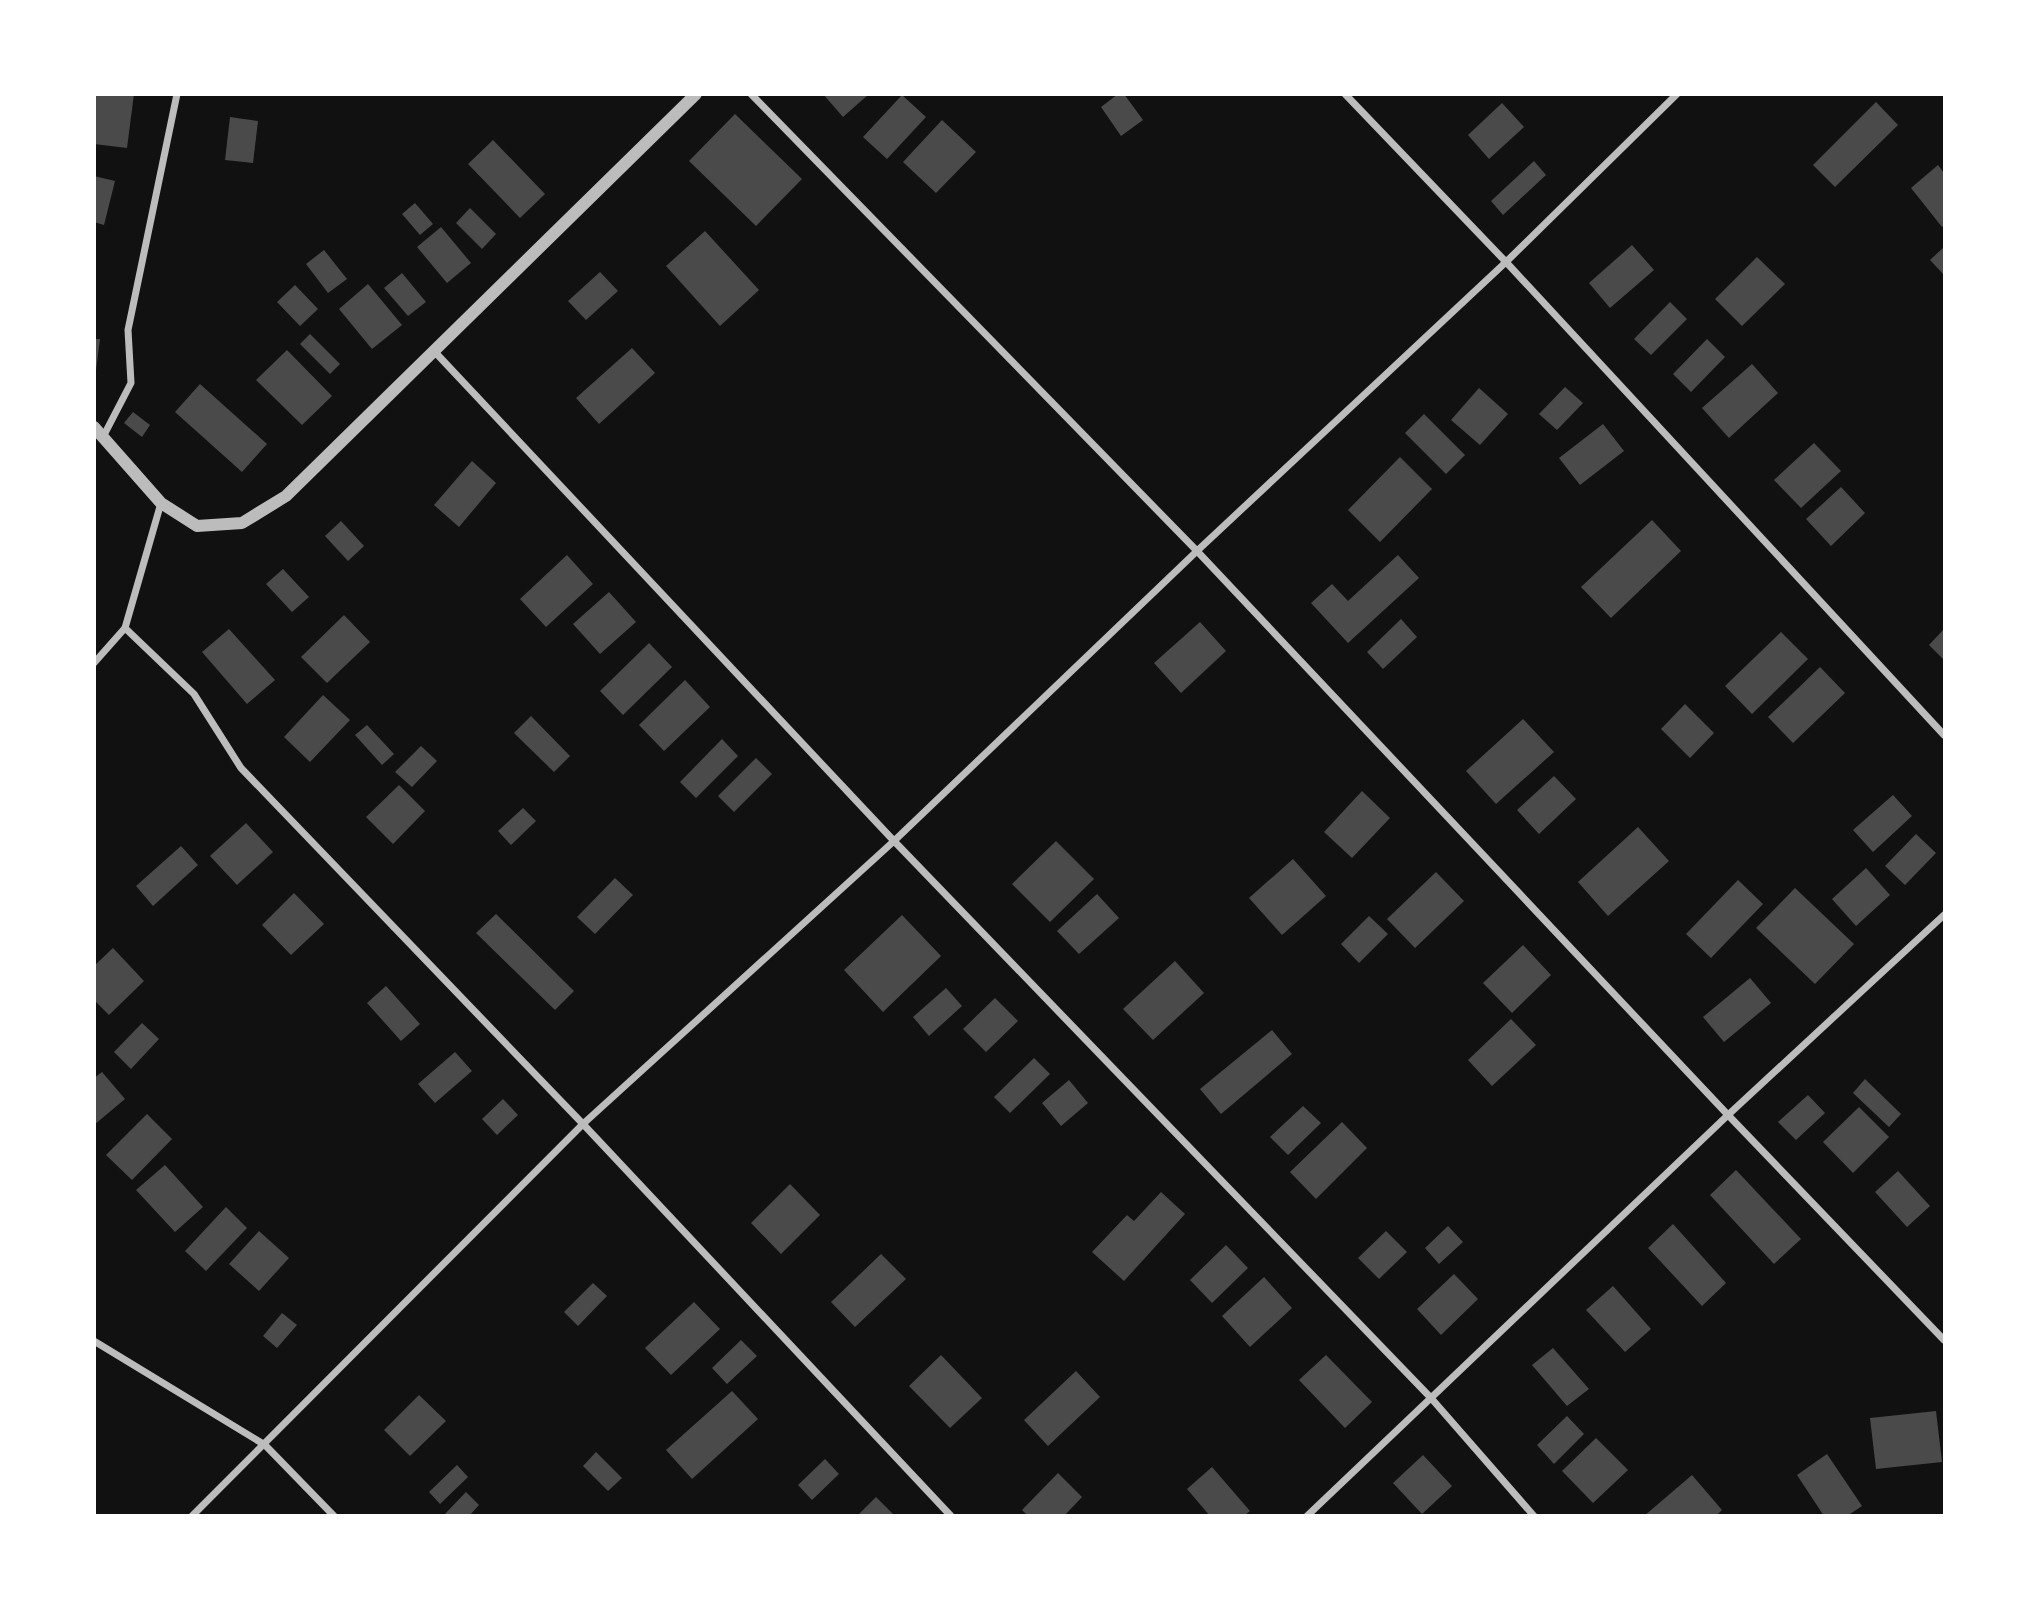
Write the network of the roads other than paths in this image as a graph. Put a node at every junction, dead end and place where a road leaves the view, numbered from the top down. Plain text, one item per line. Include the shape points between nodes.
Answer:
1 (177, 94) edge
2 (696, 94) edge
3 (751, 94) edge
4 (1345, 94) edge
5 (1677, 94) edge
6 (1506, 262) junction
7 (434, 351) junction
8 (99, 432) edge
9 (161, 503) junction
10 (1197, 551) junction
11 (125, 628) junction
12 (94, 663) edge
13 (1944, 735) edge
14 (894, 841) junction
15 (1944, 915) edge
16 (1727, 1115) junction
17 (583, 1124) junction
18 (1944, 1340) edge
19 (94, 1341) edge
20 (1431, 1398) junction
21 (265, 1445) junction
22 (192, 1516) edge
23 (334, 1516) edge
24 (951, 1516) edge
25 (1307, 1516) edge
26 (1534, 1516) edge

1 - 8 street via 128,330 131,383
2 - 7 street
3 - 10 street
4 - 6 street
5 - 6 street
6 - 10 street
6 - 13 street
7 - 9 street via 286,496 242,523 197,526
7 - 14 street
8 - 9 street
9 - 11 street
10 - 14 street
10 - 16 street
11 - 12 street
11 - 17 street via 194,694 241,768
14 - 17 street
14 - 20 street
15 - 16 street
16 - 18 street
16 - 20 street
17 - 21 street
17 - 24 street
19 - 21 street
20 - 25 street
20 - 26 street
21 - 22 street
21 - 23 street

